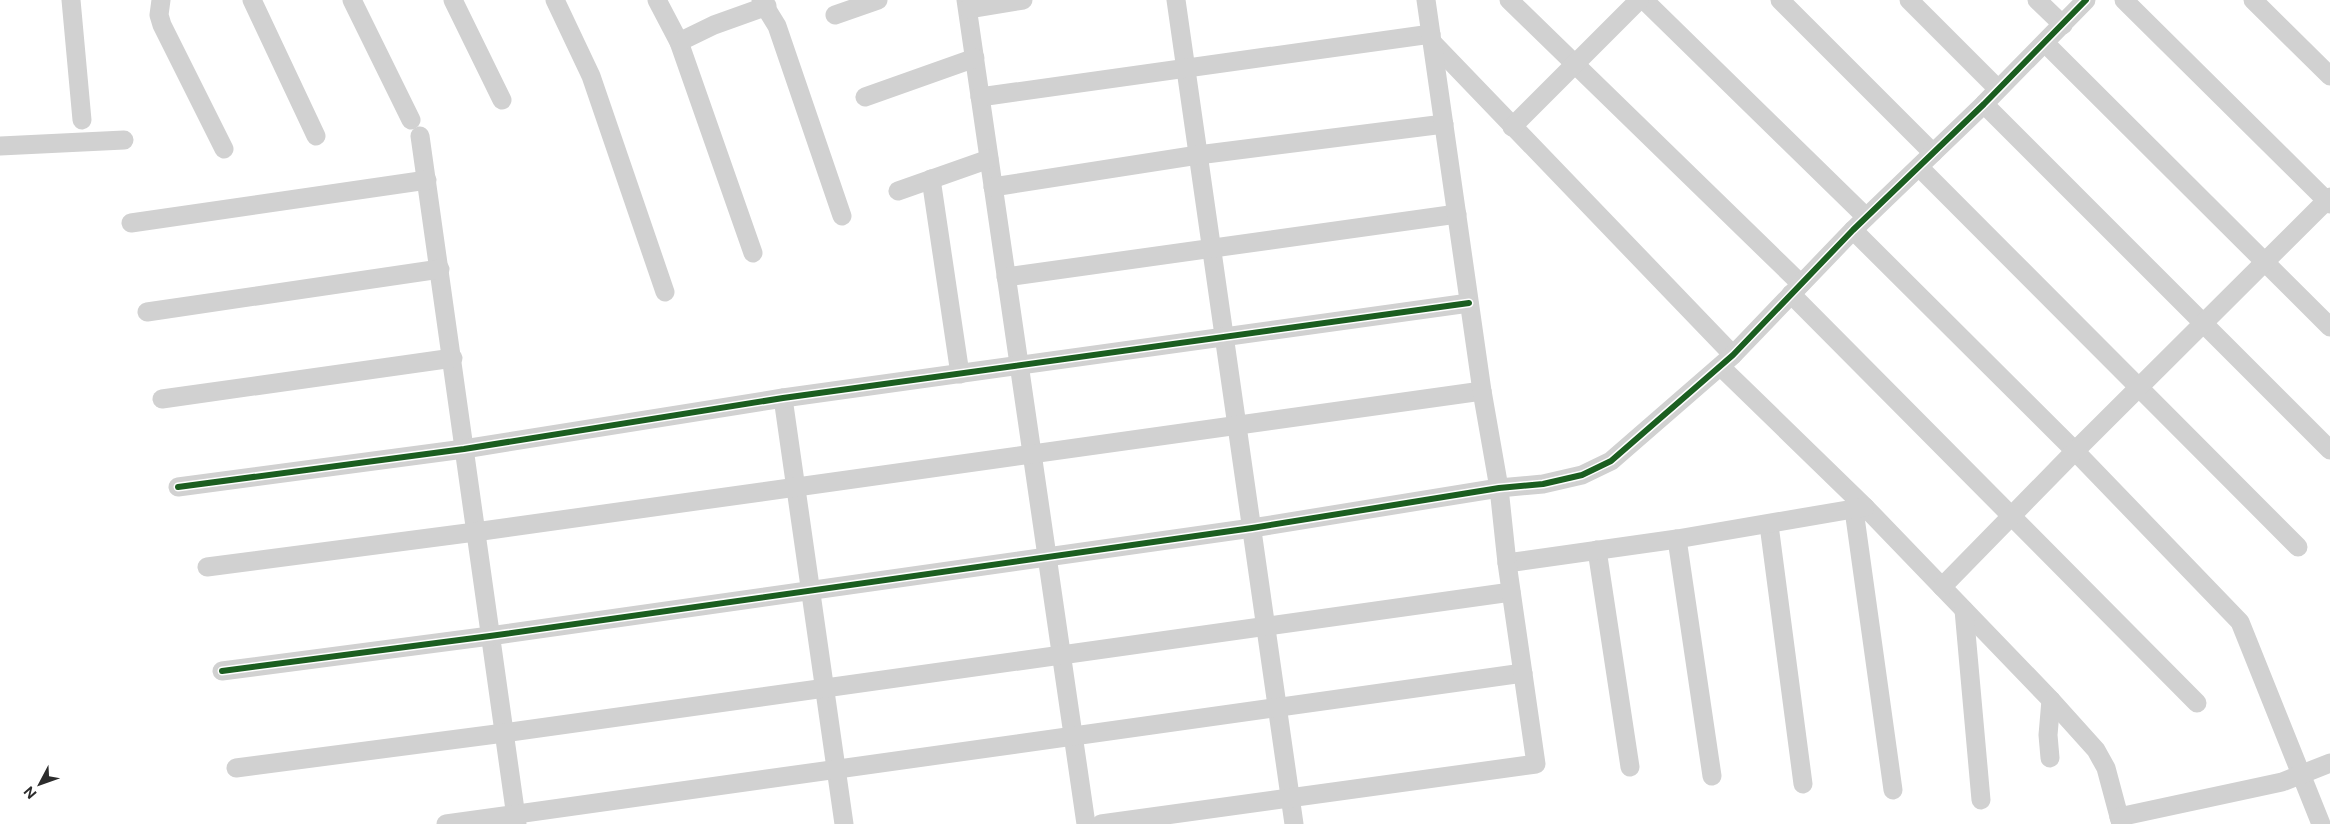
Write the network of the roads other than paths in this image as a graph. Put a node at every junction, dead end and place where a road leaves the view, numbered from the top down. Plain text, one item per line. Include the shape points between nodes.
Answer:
1 (71, 0) edge
2 (161, 0) edge
3 (252, 0) edge
4 (352, 0) edge
5 (453, 0) edge
6 (555, 0) edge
7 (658, 0) edge
8 (878, 0) edge
9 (1023, 0) edge
10 (1176, 0) edge
11 (1426, 0) edge
12 (1508, 0) edge
13 (1639, 0) edge
14 (1644, 0) edge
15 (1780, 0) edge
16 (1909, 0) edge
17 (2037, 0) edge
18 (2086, 0) edge
19 (2124, 0) edge
20 (2253, 0) edge
21 (764, 3) edge
22 (967, 5) edge
23 (835, 15) dead end
24 (2062, 25) junction
25 (1431, 38) junction
26 (679, 42) junction
27 (2045, 43) junction
28 (975, 58) junction
29 (1574, 65) junction
30 (1185, 68) junction
31 (2330, 76) edge
32 (1998, 89) junction
33 (865, 97) dead end
34 (980, 97) junction
35 (502, 100) dead end
36 (1984, 104) junction
37 (82, 120) dead end
38 (410, 120) dead end
39 (1444, 124) junction
40 (1512, 127) junction
41 (316, 136) dead end
42 (420, 136) dead end
43 (124, 140) dead end
44 (0, 146) edge
45 (224, 149) dead end
46 (1933, 153) junction
47 (1198, 155) junction
48 (989, 159) junction
49 (1918, 167) junction
50 (932, 179) junction
51 (427, 180) junction
52 (993, 187) junction
53 (898, 191) dead end
54 (2329, 200) edge
55 (1457, 214) junction
56 (842, 216) dead end
57 (131, 223) dead end
58 (1860, 224) junction
59 (1212, 248) junction
60 (753, 253) dead end
61 (2265, 262) junction
62 (440, 269) junction
63 (1006, 277) junction
64 (1796, 289) junction
65 (665, 292) dead end
66 (1469, 303) junction
67 (147, 312) dead end
68 (2203, 322) junction
69 (2330, 327) edge
70 (1224, 337) junction
71 (453, 358) junction
72 (1727, 361) junction
73 (1019, 366) junction
74 (960, 374) junction
75 (2139, 388) junction
76 (1482, 391) junction
77 (783, 398) junction
78 (162, 399) dead end
79 (1237, 424) junction
80 (464, 449) junction
81 (2330, 450) edge
82 (2075, 451) junction
83 (1032, 453) junction
84 (795, 486) junction
85 (178, 487) dead end
86 (1499, 488) junction
87 (1860, 509) junction
88 (2012, 515) junction
89 (1769, 525) junction
90 (1252, 528) junction
91 (475, 532) junction
92 (1677, 539) junction
93 (2298, 547) dead end
94 (1598, 550) junction
95 (1047, 557) junction
96 (1507, 563) junction
97 (207, 567) dead end
98 (1942, 587) junction
99 (810, 590) junction
100 (1511, 592) junction
101 (1964, 610) junction
102 (1266, 626) junction
103 (490, 636) junction
104 (1061, 654) junction
105 (222, 671) dead end
106 (1523, 673) junction
107 (824, 687) junction
108 (2051, 700) junction
109 (2197, 704) dead end
110 (1278, 707) junction
111 (504, 733) junction
112 (1073, 736) junction
113 (2050, 758) dead end
114 (2330, 763) edge
115 (236, 768) dead end
116 (1630, 768) dead end
117 (836, 769) junction
118 (1712, 776) dead end
119 (2300, 776) junction
120 (1803, 784) dead end
121 (1893, 790) dead end
122 (1291, 798) junction
123 (1981, 800) dead end
124 (516, 819) edge
125 (2120, 821) edge
126 (446, 824) edge
127 (844, 824) edge
128 (1086, 824) edge
129 (1101, 824) edge
130 (1294, 824) edge
131 (2321, 824) edge

1 - 37 street
2 - 45 street via 158,15 162,25
3 - 41 street
4 - 38 street
5 - 35 street
6 - 65 street via 591,76
7 - 26 street
8 - 23 street
9 - 22 street
10 - 30 street
11 - 25 street
12 - 29 street
13 - 29 street
14 - 58 street
15 - 46 street
16 - 32 street
17 - 24 street
18 - 24 street
19 - 54 street
20 - 31 street
21 - 26 street
21 - 56 street via 778,26
22 - 28 street
24 - 27 street
25 - 30 street
25 - 39 street
25 - 40 street
26 - 60 street
27 - 32 street
27 - 61 street
28 - 33 street
28 - 34 street
29 - 40 street
29 - 64 street
30 - 34 street
30 - 47 street
32 - 36 street
34 - 48 street
36 - 46 street
36 - 68 street
39 - 47 street
39 - 55 street
40 - 72 street
42 - 51 street
43 - 44 street
46 - 49 street
47 - 52 street
47 - 59 street
48 - 50 street
48 - 52 street
49 - 58 street
49 - 75 street
50 - 53 street
50 - 74 street
51 - 57 street
51 - 62 street
52 - 63 street
54 - 61 street
55 - 59 street
55 - 66 street
58 - 64 street
58 - 82 street
59 - 63 street
59 - 70 street
61 - 68 street
61 - 69 street
62 - 67 street
62 - 71 street
63 - 73 street
64 - 72 street
64 - 88 street
66 - 70 street
66 - 76 street
68 - 75 street
68 - 81 street
70 - 73 street
70 - 79 street
71 - 78 street
71 - 80 street
72 - 86 street via 1611,461 1582,475 1543,484
72 - 87 street
73 - 74 street
73 - 83 street
74 - 77 street
75 - 82 street
75 - 93 street
76 - 79 street
76 - 86 street
77 - 80 street
77 - 84 street
79 - 83 street
79 - 90 street
80 - 85 street
80 - 91 street
82 - 88 street
82 - 119 street via 2240,622
83 - 84 street
83 - 95 street
84 - 91 street
84 - 99 street
86 - 90 street
86 - 96 street
87 - 89 street
87 - 98 street
87 - 121 street
88 - 98 street
88 - 109 street
89 - 92 street
89 - 120 street
90 - 95 street
90 - 102 street
91 - 97 street
91 - 103 street
92 - 94 street
92 - 118 street
94 - 96 street
94 - 116 street
95 - 99 street
95 - 104 street
96 - 100 street
98 - 101 street
99 - 103 street
99 - 107 street
100 - 102 street
100 - 106 street
101 - 108 street
101 - 123 street
102 - 104 street
102 - 110 street
103 - 105 street
103 - 111 street
104 - 107 street
104 - 112 street
106 - 110 street
106 - 122 street via 1536,764
107 - 111 street
107 - 117 street
108 - 113 street
108 - 125 street via 2096,750 2106,768
110 - 112 street
110 - 122 street
111 - 115 street
111 - 124 street
112 - 117 street
112 - 128 street
114 - 119 street
117 - 124 street
117 - 127 street
119 - 125 street
119 - 131 street
122 - 129 street
122 - 130 street
124 - 126 street

